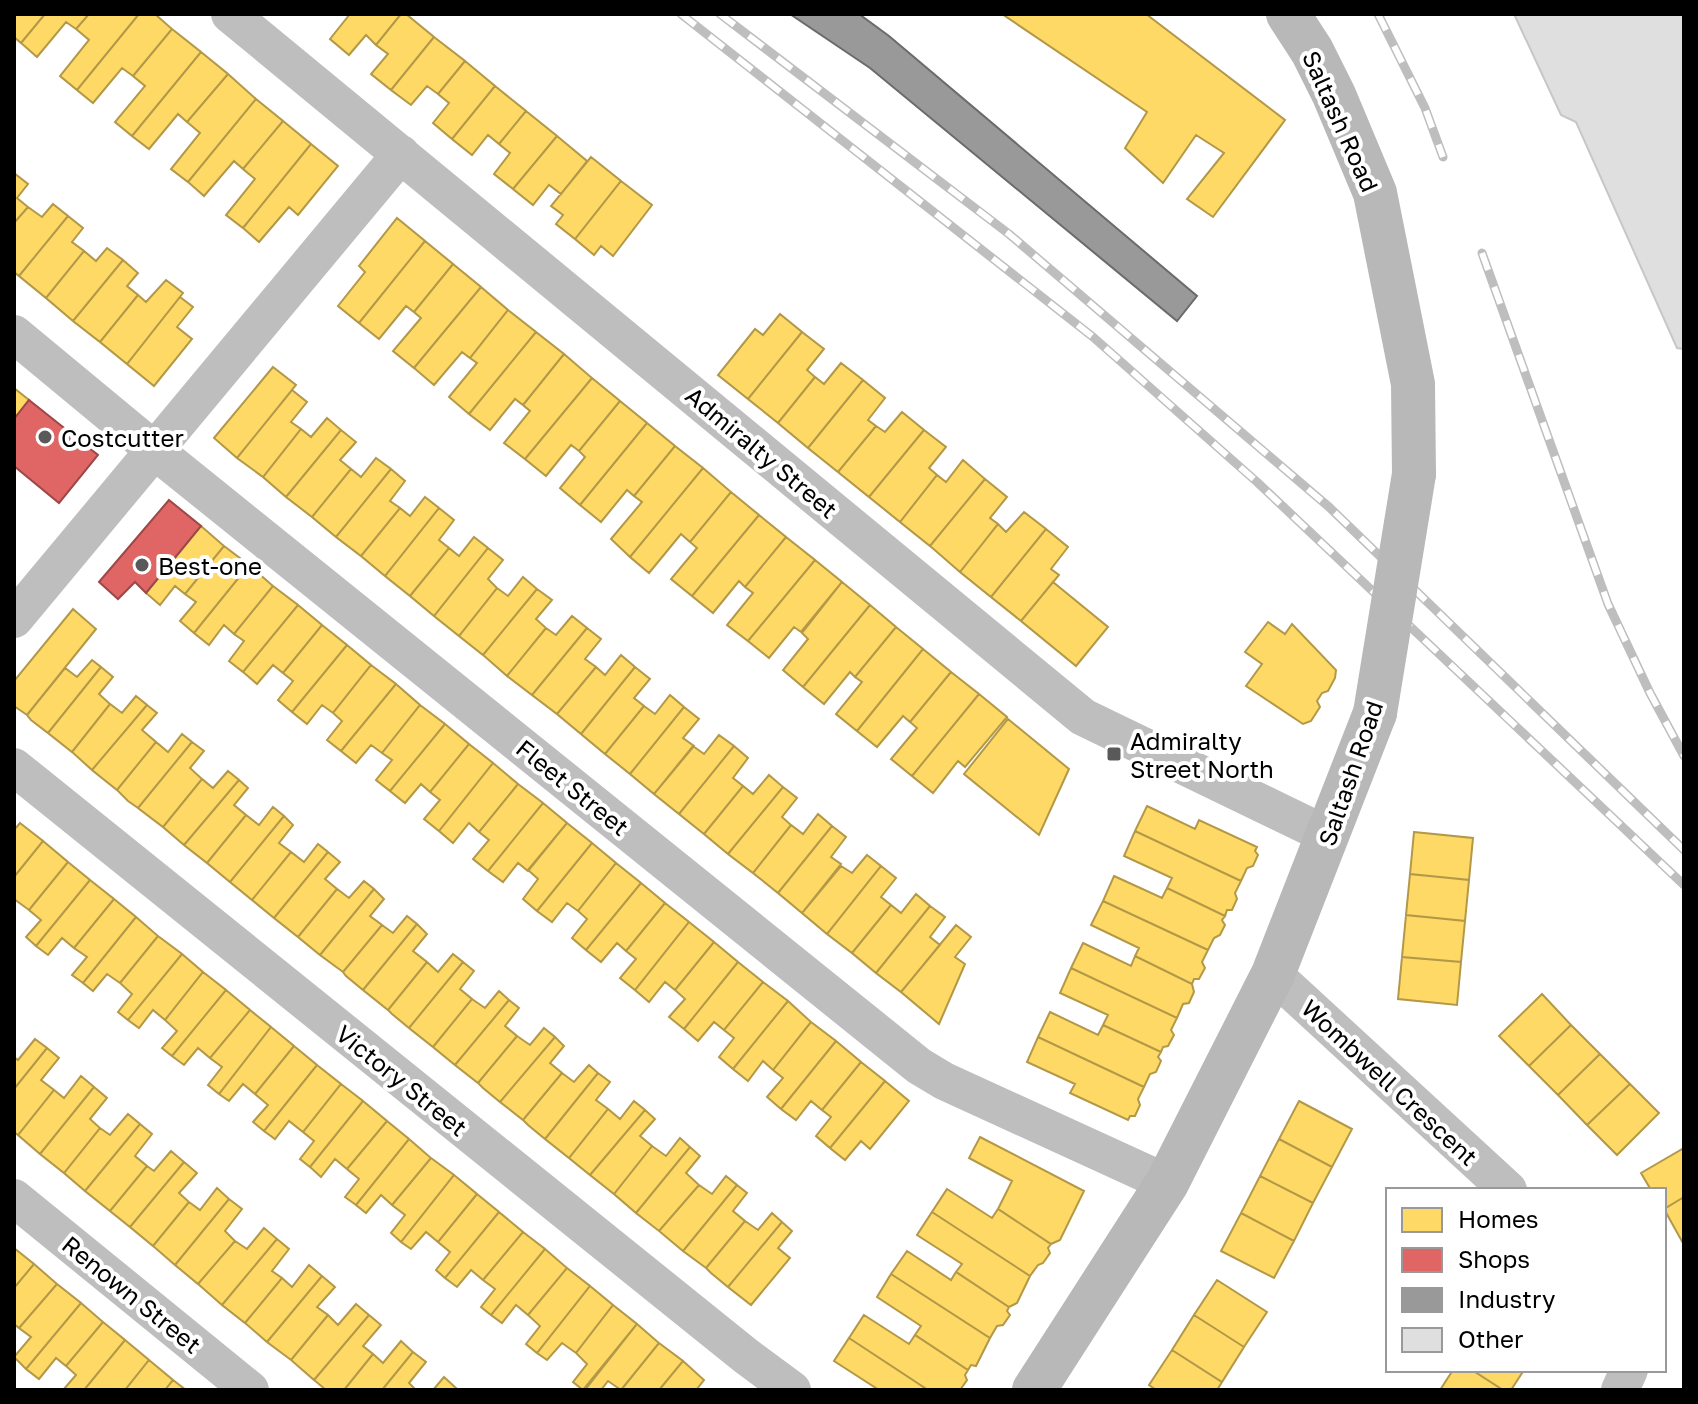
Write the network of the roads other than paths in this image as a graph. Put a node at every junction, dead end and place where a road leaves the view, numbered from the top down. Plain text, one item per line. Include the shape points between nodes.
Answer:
1 (230, 14) edge
2 (1288, 14) edge
3 (401, 154) junction
4 (14, 334) edge
5 (154, 450) junction
6 (14, 619) edge
7 (14, 767) edge
8 (1329, 836) junction
9 (1273, 974) junction
10 (1167, 1183) junction
11 (1506, 1188) edge
12 (14, 1198) edge
13 (250, 1390) edge
14 (792, 1390) edge
15 (1034, 1390) edge

1 - 3 street, Admiralty Street
2 - 8 main road, Saltash Road, bridge via 1334,95 1375,193 1413,384 1414,474 1375,713
3 - 5 street
3 - 8 street, Admiralty Street via 1083,717
4 - 5 street, Fleet Street
5 - 6 street
5 - 10 street, Fleet Street via 919,1066
7 - 14 street, Victory Street
8 - 9 main road, Saltash Road
9 - 10 main road, Saltash Road
9 - 11 street, Wombwell Crescent
10 - 15 main road, Saltash Road
12 - 13 street, Renown Street

